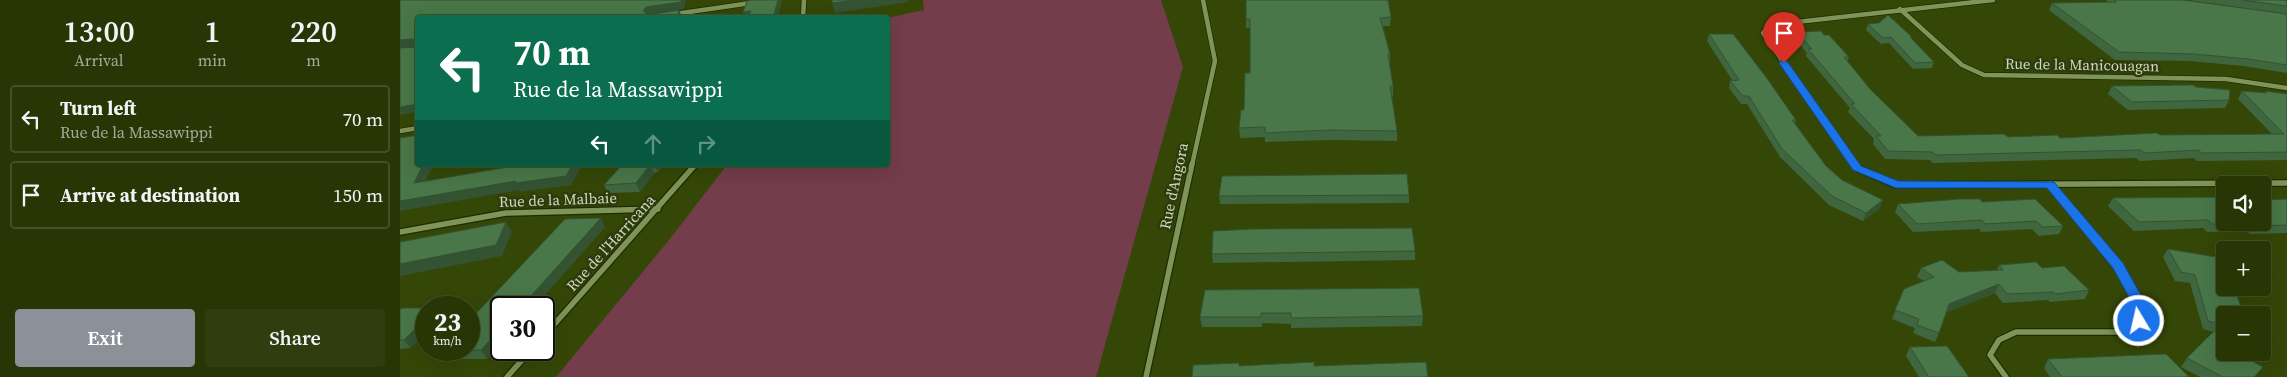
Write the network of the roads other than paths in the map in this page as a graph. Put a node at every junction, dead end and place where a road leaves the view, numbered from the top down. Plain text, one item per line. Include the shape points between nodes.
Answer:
1 (804, 0) edge
2 (1204, 0) edge
3 (1993, 0) edge
4 (753, 2) edge
5 (1900, 9) junction
6 (669, 15) edge
7 (803, 15) edge
8 (2287, 88) edge
9 (415, 128) edge
10 (400, 131) edge
11 (693, 167) edge
12 (2287, 183) edge
13 (2050, 184) junction
14 (658, 209) junction
15 (400, 232) edge
16 (555, 324) edge
17 (521, 361) edge
18 (507, 377) edge
19 (1146, 377) edge
20 (2006, 377) edge

1 - 7 street
2 - 19 street, Rue d'Angora via 1215,61
3 - 5 street
4 - 6 street
5 - 8 street, Rue de la Manicouagan via 1962,65 1984,75 2226,79
5 - 13 street via 1779,24 1762,33 1857,168 1896,184
9 - 10 street
11 - 14 street, Rue de l'Harricana
12 - 13 street
13 - 20 street via 2119,266 2141,308 2139,321 2127,332 2016,332 1999,340 1990,355
14 - 15 street, Rue de la Malbaie via 506,213
14 - 16 street, Rue de l'Harricana
17 - 18 street

